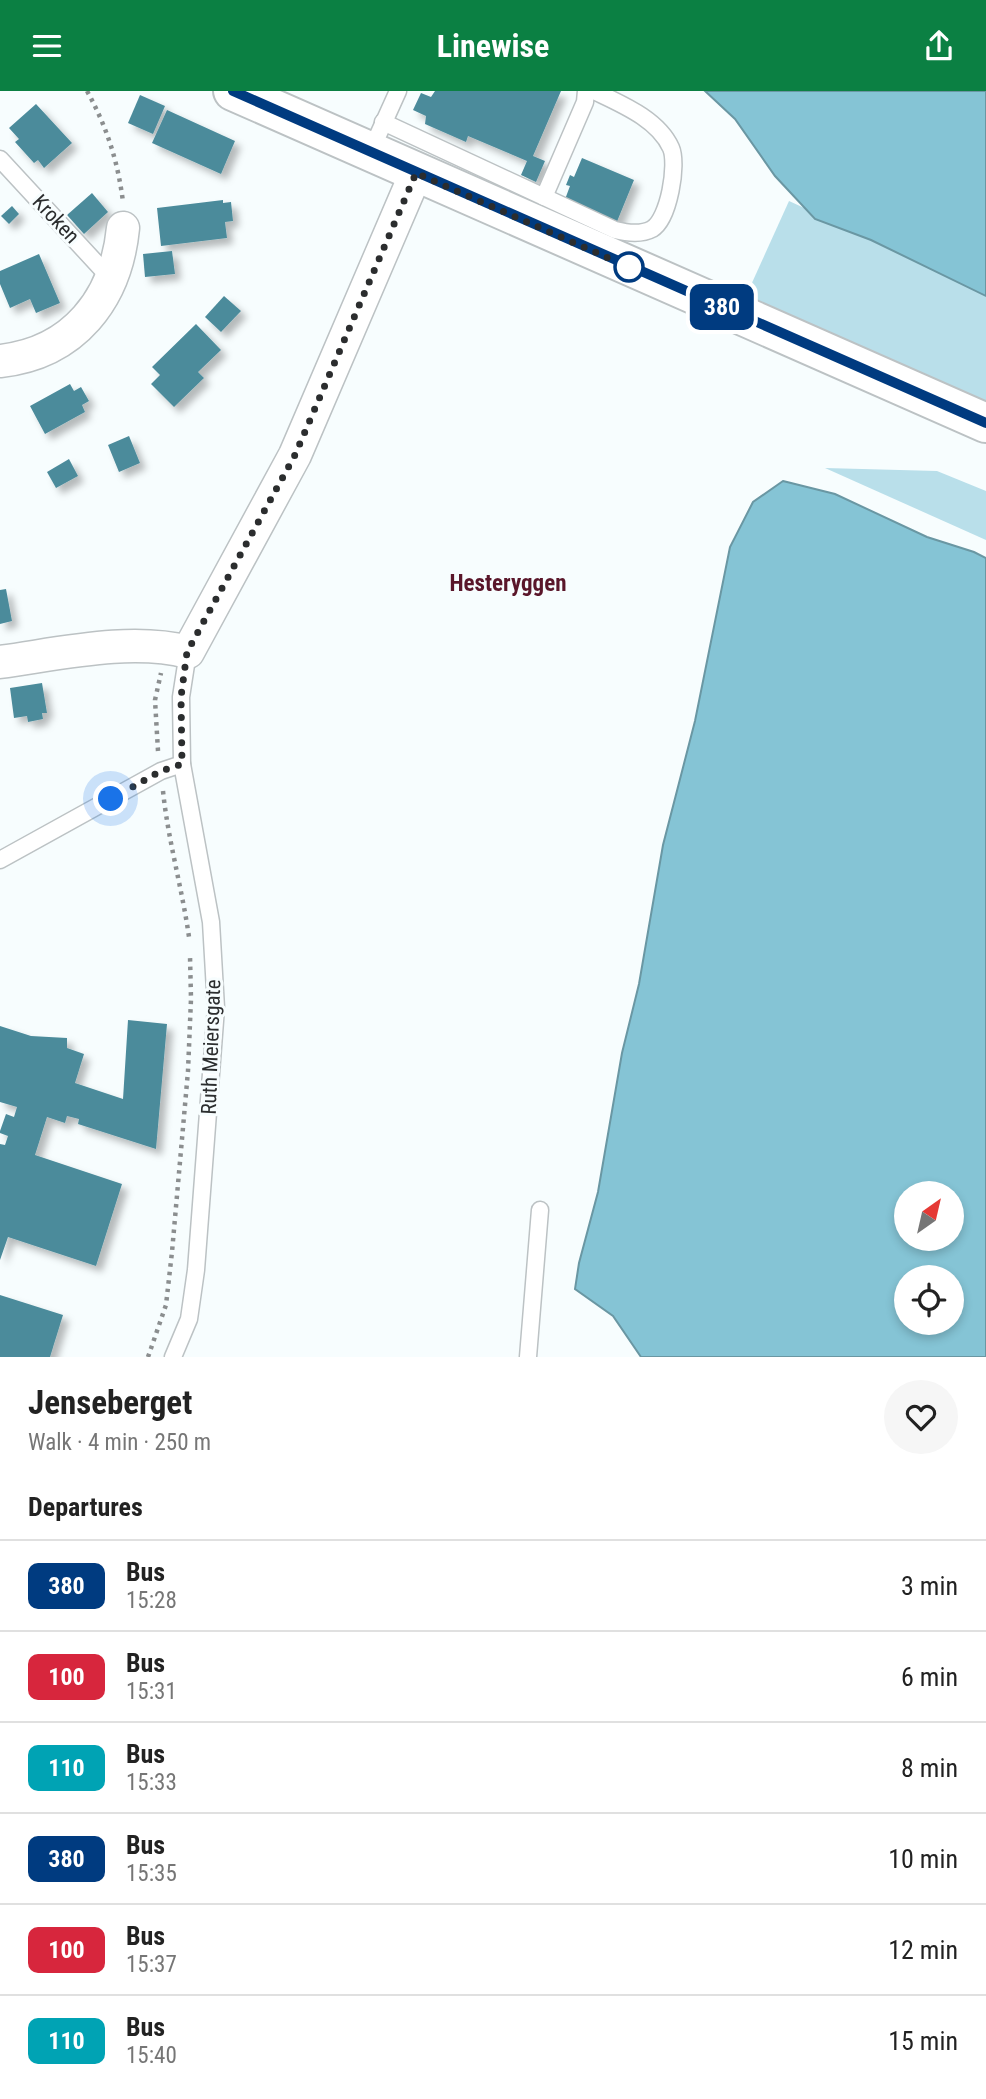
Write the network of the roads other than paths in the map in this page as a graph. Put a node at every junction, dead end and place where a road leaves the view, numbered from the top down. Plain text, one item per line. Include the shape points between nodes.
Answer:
1 (233, 91) edge
2 (398, 91) edge
3 (586, 91) edge
4 (594, 91) edge
5 (377, 137) junction
6 (0, 159) edge
7 (416, 173) junction
8 (544, 197) junction
9 (123, 228) road end
10 (111, 279) junction
11 (0, 361) edge
12 (986, 423) edge
13 (177, 649) junction
14 (0, 662) edge
15 (182, 764) junction
16 (0, 860) edge
17 (540, 1210) dead end
18 (173, 1357) edge
19 (528, 1357) edge

1 - 5 main road
2 - 5 lane
3 - 8 lane
4 - 8 lane via 643,117 671,146 674,176 661,218 652,229 629,233
5 - 7 main road
5 - 8 lane
6 - 10 lane, Kroken
7 - 12 main road
7 - 13 street, Ruth Meiersgate via 295,455
9 - 10 street
10 - 11 street via 99,303 68,336 42,351
13 - 14 street via 136,645
13 - 15 lane, Ruth Meiersgate
15 - 16 lane via 161,771
15 - 18 lane, Ruth Meiersgate via 211,922 216,1008 197,1270 189,1319
17 - 19 lane

